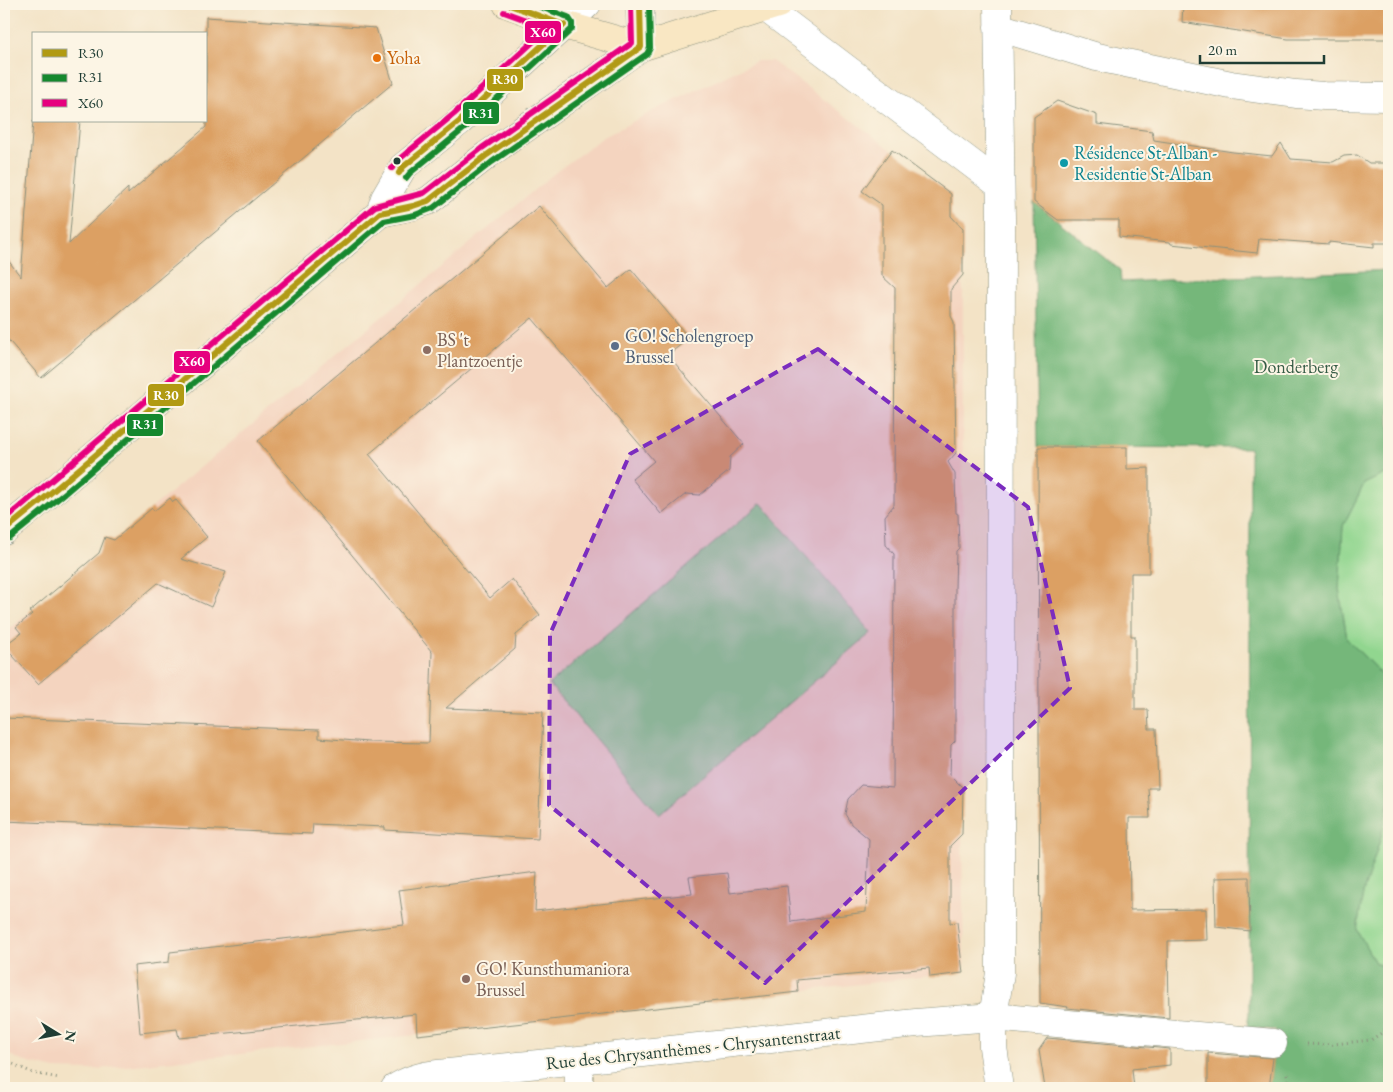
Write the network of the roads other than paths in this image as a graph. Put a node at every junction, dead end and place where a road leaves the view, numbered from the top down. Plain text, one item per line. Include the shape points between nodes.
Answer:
1 (508, 4) edge
2 (587, 4) edge
3 (640, 4) edge
4 (772, 6) edge
5 (998, 16) edge
6 (564, 24) junction
7 (641, 47) junction
8 (1389, 97) edge
9 (1000, 186) junction
10 (380, 213) junction
11 (4, 531) edge
12 (993, 1017) junction
13 (1274, 1043) road end
14 (579, 1060) junction
15 (395, 1088) edge
16 (578, 1088) edge
17 (999, 1088) edge

1 - 6 main road
2 - 6 street
3 - 7 street
4 - 7 main road
4 - 9 street
5 - 8 street via 1097,57 1231,85 1296,94
5 - 9 street
6 - 7 main road
6 - 10 street via 460,121 403,167
7 - 10 street via 487,155 428,201
9 - 12 street via 1000,973
10 - 11 street
12 - 13 street, Rue des Chrysanthèmes - Chrysantenstraat
12 - 14 street, Rue des Chrysanthèmes - Chrysantenstraat
12 - 17 street via 993,1047
14 - 15 street, Rue des Chrysanthèmes - Chrysantenstraat via 418,1077
14 - 16 street

